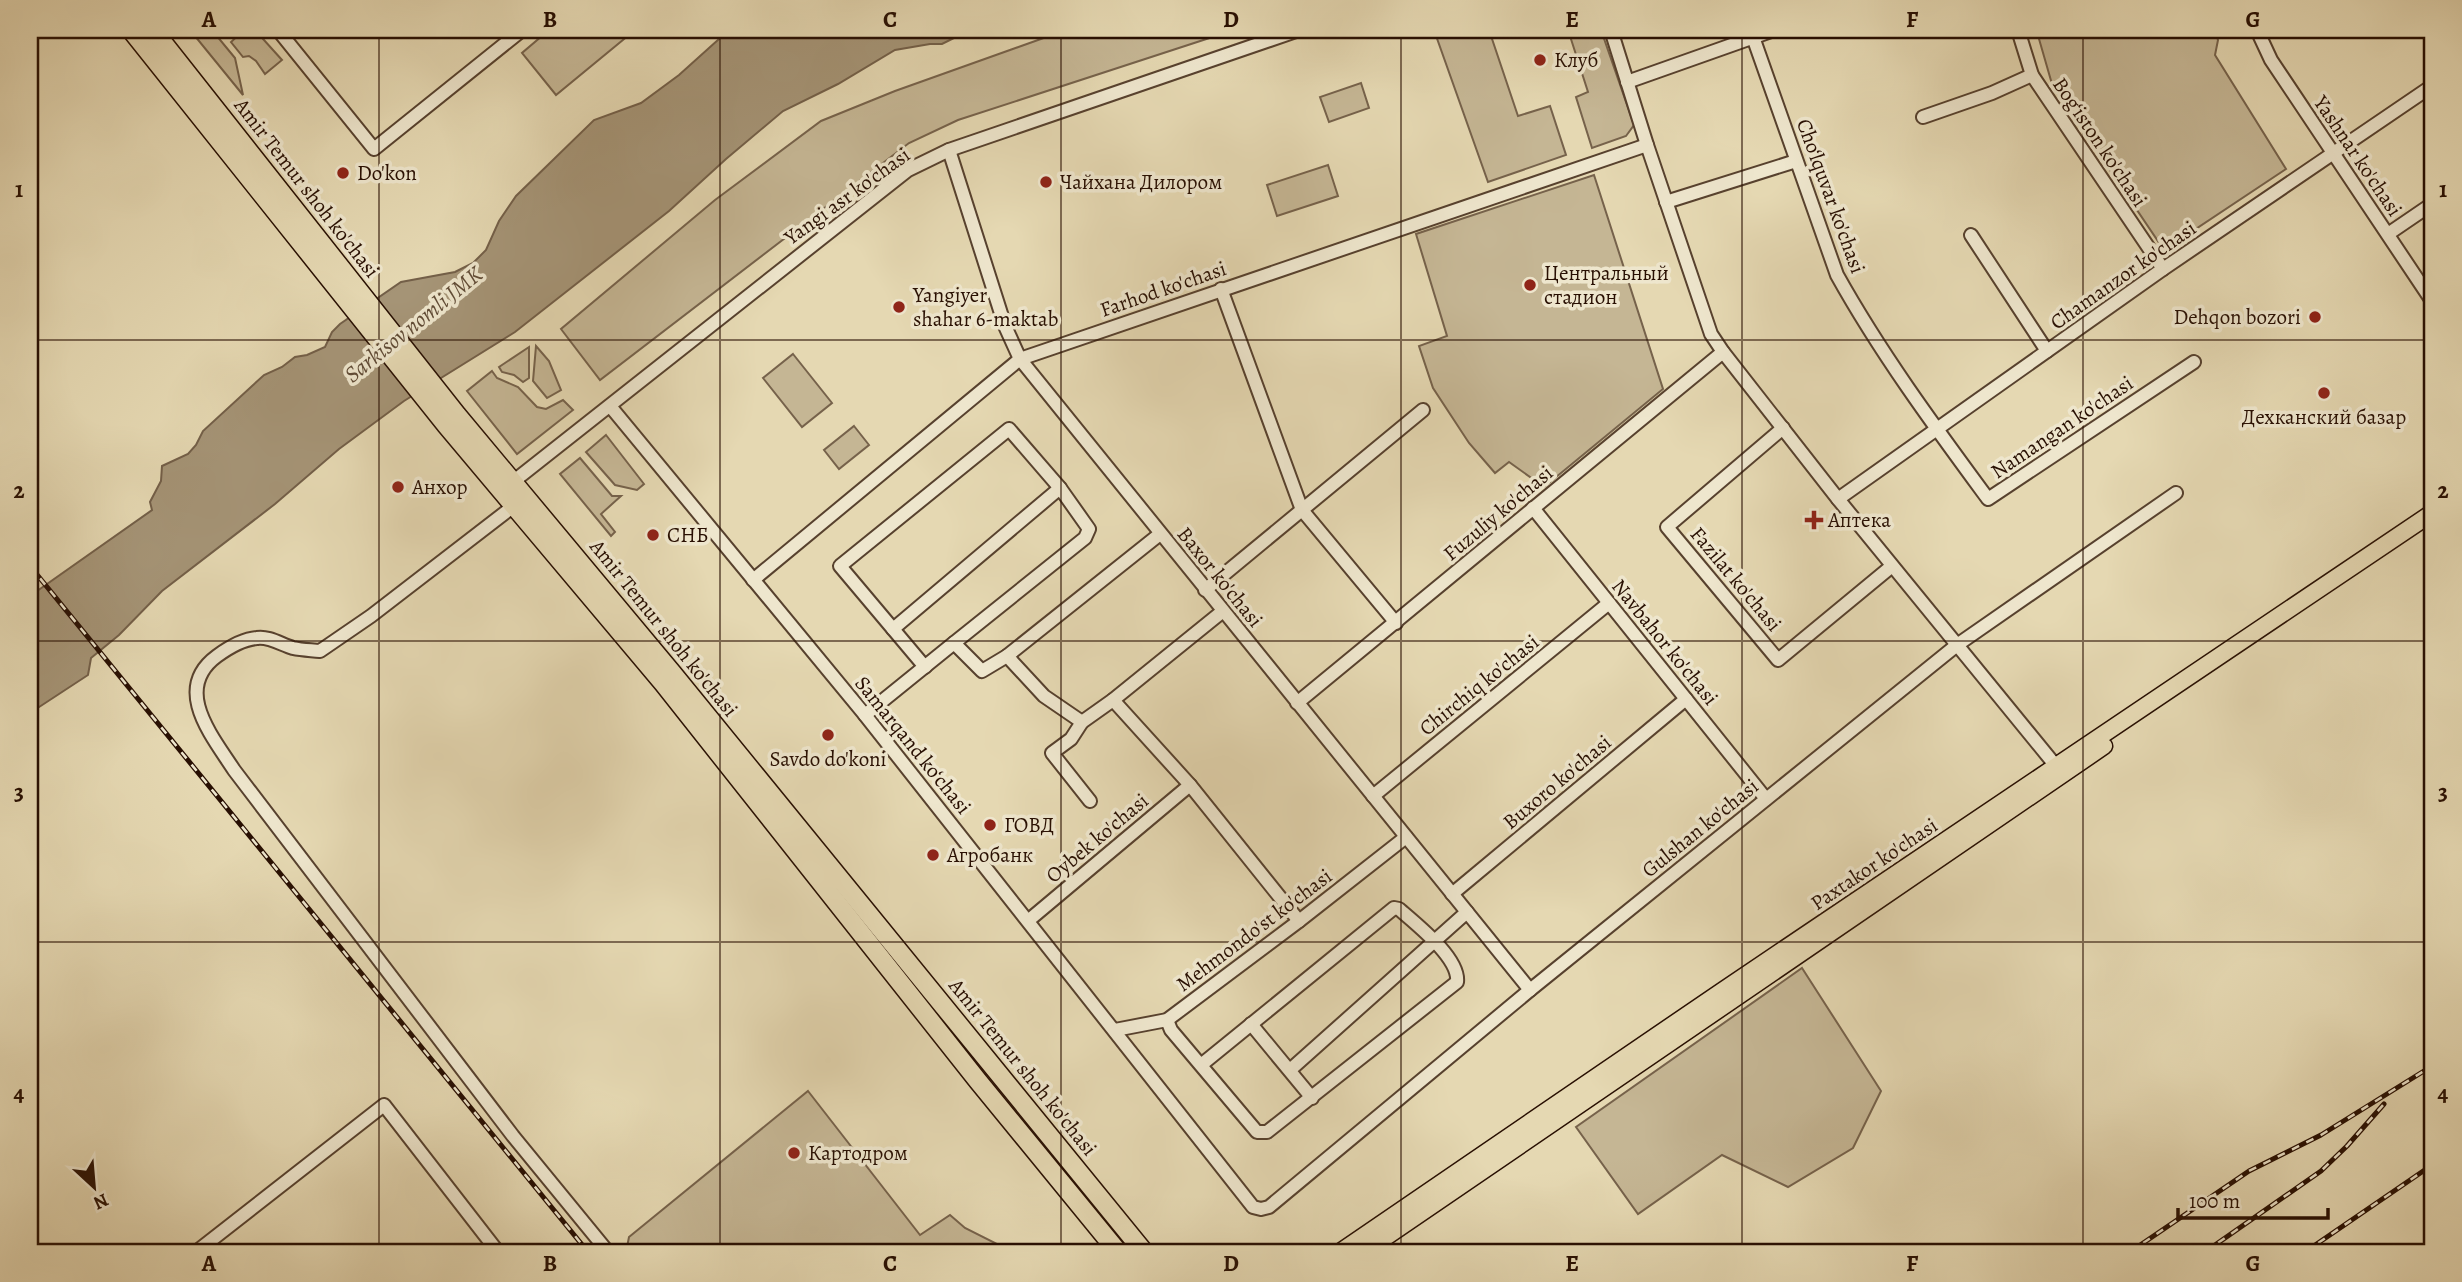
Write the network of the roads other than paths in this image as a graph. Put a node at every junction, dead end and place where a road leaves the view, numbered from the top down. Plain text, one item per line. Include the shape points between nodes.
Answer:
1 (131, 30) edge
2 (153, 30) edge
3 (278, 30) edge
4 (522, 30) edge
5 (1299, 30) edge
6 (1611, 30) edge
7 (1774, 30) edge
8 (2018, 30) edge
9 (2257, 30) edge
10 (1753, 37) junction
11 (2032, 75) junction
12 (1628, 82) junction
13 (2432, 86) edge
14 (1923, 117) dead end
15 (1647, 145) junction
16 (949, 150) junction
17 (2334, 155) junction
18 (1796, 161) junction
19 (1666, 202) junction
20 (2432, 204) edge
21 (2388, 234) junction
22 (1971, 235) dead end
23 (2163, 269) junction
24 (344, 285) junction
25 (1221, 289) junction
26 (2432, 301) edge
27 (2047, 351) junction
28 (1723, 352) junction
29 (1020, 359) junction
30 (2194, 362) dead end
31 (610, 405) junction
32 (1423, 410) dead end
33 (452, 420) junction
34 (1783, 428) junction
35 (1937, 429) junction
36 (514, 481) junction
37 (1060, 488) junction
38 (2176, 493) dead end
39 (1838, 499) junction
40 (514, 505) junction
41 (1533, 508) junction
42 (1302, 510) junction
43 (2432, 513) edge
44 (2432, 525) edge
45 (1160, 534) junction
46 (1892, 566) junction
47 (753, 580) junction
48 (1205, 590) junction
49 (1609, 603) junction
50 (1223, 611) junction
51 (1396, 623) junction
52 (893, 629) junction
53 (954, 643) junction
54 (1957, 645) junction
55 (1007, 656) junction
56 (925, 667) junction
57 (1686, 699) junction
58 (1113, 700) junction
59 (1297, 702) junction
60 (865, 715) junction
61 (1082, 722) junction
62 (2059, 770) junction
63 (1190, 785) junction
64 (1373, 796) junction
65 (1766, 799) junction
66 (1090, 801) dead end
67 (1406, 836) junction
68 (1452, 894) junction
69 (1467, 912) junction
70 (1029, 920) junction
71 (1299, 921) junction
72 (1433, 940) junction
73 (1530, 990) junction
74 (1167, 1020) junction
75 (1251, 1024) junction
76 (1115, 1030) junction
77 (1201, 1066) junction
78 (993, 1068) junction
79 (1290, 1070) junction
80 (978, 1081) junction
81 (1312, 1098) junction
82 (1261, 1209) joint
83 (196, 1252) edge
84 (498, 1252) edge
85 (608, 1252) edge
86 (1118, 1252) edge
87 (1144, 1252) edge
88 (1340, 1252) edge
89 (1364, 1252) edge

1 - 24 highway, Amir Temur shoh ko'chasi
2 - 24 highway, Amir Temur shoh ko'chasi
3 - 4 street via 374,149
5 - 16 street, Yangi asr ko'chasi
6 - 12 street
7 - 10 street
8 - 11 street, Bog‘iston ko'chasi
9 - 17 street, Yashnar ko'chasi via 2271,60
10 - 12 street
10 - 18 street, Cho‘lquvar ko'chasi
11 - 14 street
11 - 23 street, Bog‘iston ko'chasi
12 - 15 street
13 - 17 street, Chamanzor ko'chasi
15 - 19 street
15 - 25 street, Farhod ko'chasi
16 - 29 street, Baxor ko'chasi via 1005,326
16 - 31 street, Yangi asr ko'chasi via 908,170
17 - 21 street, Yashnar ko'chasi
17 - 23 street, Chamanzor ko'chasi
18 - 19 street
18 - 35 street, Cho‘lquvar ko'chasi via 1850,299
19 - 28 street via 1711,334
20 - 21 street
21 - 26 street, Yashnar ko'chasi
22 - 27 street
23 - 27 street, Chamanzor ko'chasi
24 - 33 highway, Amir Temur shoh ko'chasi
25 - 29 street, Farhod ko'chasi
25 - 42 street
27 - 35 street, Chamanzor ko'chasi
28 - 34 street
28 - 41 street, Fuzuliy ko'chasi
29 - 45 street, Baxor ko'chasi
29 - 47 street, Farhod ko'chasi
30 - 35 street, Namangan ko'chasi via 1988,499
31 - 36 street, Yangi asr ko'chasi
31 - 47 street, Samarqand ko‘chasi
32 - 42 street
33 - 36 highway, Amir Temur shoh ko'chasi
33 - 40 highway, Amir Temur shoh ko'chasi
34 - 39 street
34 - 46 street, Fazilat ko'chasi via 1667,527 1778,660
35 - 39 street, Chamanzor ko'chasi
36 - 78 highway, Amir Temur shoh ko'chasi
37 - 52 street
37 - 52 street via 1009,429 839,566
37 - 53 street via 1089,529 1084,538
38 - 54 street, Gulshan ko'chasi
39 - 46 street
40 - 80 highway, Amir Temur shoh ko'chasi via 671,694
40 - 85 street via 320,651 258,637 223,652 207,664 197,684 197,700 200,718 234,769 513,1136
41 - 49 street, Navbahor ko'chasi
41 - 51 street, Fuzuliy ko'chasi
42 - 48 street
42 - 51 street
43 - 62 main road, Paxtakor ko'chasi
44 - 62 main road, Paxtakor ko'chasi
45 - 48 street, Baxor ko'chasi
45 - 55 street
46 - 54 street
47 - 60 street, Samarqand ko‘chasi
48 - 50 street, Baxor ko'chasi
49 - 57 street, Navbahor ko'chasi
49 - 64 street, Chirchiq ko'chasi
50 - 58 street
50 - 59 street, Baxor ko'chasi
51 - 59 street, Fuzuliy ko'chasi
52 - 56 street
53 - 55 street via 982,671
53 - 56 street
54 - 62 street
54 - 65 street, Gulshan ko'chasi
55 - 61 street via 1044,696
56 - 60 street
57 - 65 street, Navbahor ko'chasi
57 - 68 street, Buxoro ko'chasi
58 - 61 street
58 - 63 street
59 - 64 street, Baxor ko'chasi
60 - 70 street, Samarqand ko‘chasi
61 - 66 street via 1071,739 1052,753
62 - 88 main road, Paxtakor ko'chasi
62 - 89 main road, Paxtakor ko'chasi
63 - 70 street, Oybek ko'chasi
63 - 71 street
64 - 67 street, Baxor ko'chasi
65 - 73 street, Gulshan ko'chasi
67 - 68 street, Baxor ko'chasi
67 - 71 street, Mehmondo'st ko'chasi
68 - 69 street, Baxor ko'chasi
69 - 72 street
69 - 73 street, Baxor ko'chasi
70 - 76 street, Samarqand ko‘chasi
71 - 74 street, Mehmondo'st ko'chasi
72 - 75 street via 1394,908
72 - 79 street
72 - 81 street via 1457,971 1457,982
73 - 82 street, Gulshan ko'chasi
74 - 76 street, Mehmondo'st ko'chasi
74 - 77 street
75 - 77 street
75 - 79 street
76 - 82 street, Samarqand ko‘chasi via 1253,1207
77 - 81 street via 1262,1134
78 - 80 highway
78 - 87 highway, Amir Temur shoh ko'chasi
79 - 81 street
80 - 86 highway, Amir Temur shoh ko'chasi
83 - 84 street via 384,1105

